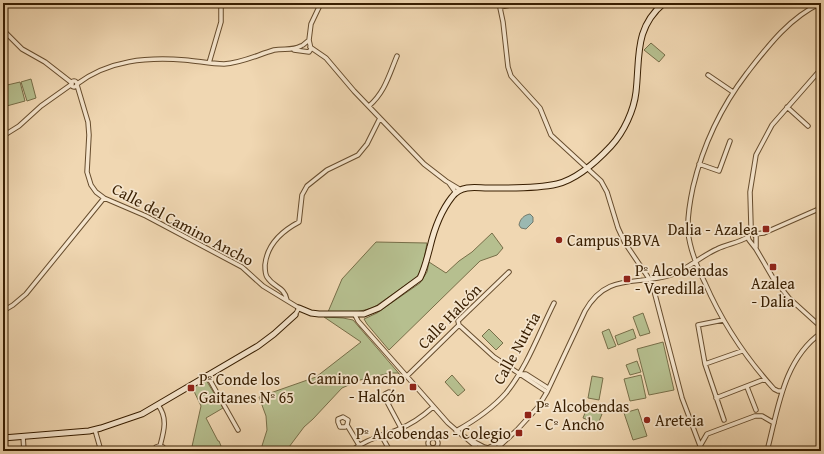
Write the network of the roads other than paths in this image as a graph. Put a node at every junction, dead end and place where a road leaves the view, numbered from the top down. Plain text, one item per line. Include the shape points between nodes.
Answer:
1 (221, 3) edge
2 (321, 3) edge
3 (521, 3) edge
4 (664, 3) edge
5 (821, 3) edge
6 (499, 5) edge
7 (3, 30) edge
8 (309, 40) junction
9 (302, 45) junction
10 (310, 46) junction
11 (289, 50) junction
12 (302, 51) junction
13 (309, 52) junction
14 (318, 52) junction
15 (397, 56) dead end
16 (209, 63) junction
17 (821, 69) edge
18 (708, 75) dead end
19 (74, 84) junction
20 (733, 92) junction
21 (369, 106) junction
22 (787, 107) junction
23 (380, 118) junction
24 (808, 126) dead end
25 (3, 136) edge
26 (730, 141) dead end
27 (699, 164) junction
28 (587, 167) junction
29 (459, 191) junction
30 (104, 198) junction
31 (821, 208) edge
32 (751, 237) junction
33 (756, 249) junction
34 (696, 262) junction
35 (509, 272) dead end
36 (649, 278) junction
37 (287, 300) junction
38 (554, 303) dead end
39 (301, 309) junction
40 (3, 310) edge
41 (295, 315) joint
42 (358, 315) junction
43 (723, 320) junction
44 (459, 325) junction
45 (821, 327) edge
46 (821, 333) edge
47 (742, 350) junction
48 (705, 364) junction
49 (521, 374) junction
50 (207, 375) junction
51 (407, 376) junction
52 (765, 380) junction
53 (747, 386) junction
54 (547, 390) junction
55 (782, 391) junction
56 (716, 398) junction
57 (388, 403) dead end
58 (158, 405) junction
59 (434, 407) junction
60 (756, 410) dead end
61 (724, 420) dead end
62 (774, 423) junction
63 (347, 425) dead end
64 (401, 428) junction
65 (94, 430) junction
66 (238, 430) dead end
67 (456, 431) junction
68 (381, 435) junction
69 (23, 436) junction
70 (463, 436) junction
71 (510, 436) junction
72 (3, 438) edge
73 (472, 444) junction
74 (359, 445) junction
75 (160, 446) junction
76 (700, 446) junction
77 (431, 447) dead end
78 (489, 449) edge
79 (24, 451) edge
80 (101, 451) edge
81 (154, 451) edge
82 (163, 451) edge
83 (351, 451) edge
84 (390, 451) edge
85 (427, 451) edge
86 (474, 451) edge
87 (481, 451) edge
88 (702, 451) edge
89 (767, 451) edge

1 - 16 street via 221,22
2 - 8 street via 311,24
3 - 6 street
4 - 28 street via 651,16 643,31 637,65 636,92 630,115 613,144
5 - 20 street via 782,31
6 - 28 street via 508,67 512,76 540,108 551,135
7 - 19 street via 22,49 45,62
8 - 9 street
8 - 10 street
9 - 10 street
9 - 11 street
9 - 12 street
10 - 13 street
10 - 14 street
11 - 12 street
11 - 16 street via 275,50 237,62
12 - 13 street
13 - 14 street
14 - 21 street via 325,56
15 - 21 street via 382,92
16 - 19 street via 168,59 127,62
17 - 22 street
18 - 20 street
19 - 25 street
19 - 30 street, Calle del Camino Ancho via 88,122 88,177 96,192
20 - 27 street via 710,133
21 - 23 street
22 - 24 street
22 - 32 street via 772,125 756,155 750,192
23 - 29 street via 424,164
23 - 37 street via 367,144 358,154 333,167 307,186 302,195 299,222 279,236 271,246 266,258 265,273 285,293
26 - 27 street via 719,170
27 - 34 street via 688,221 690,243
28 - 29 street via 569,179 548,186 469,188
28 - 36 street via 605,186 618,228
29 - 42 street via 448,201 438,221 420,278 379,308
30 - 37 street, Calle del Camino Ancho via 146,216 242,267 263,286
30 - 40 street via 26,294
31 - 32 street
32 - 33 street
32 - 33 street via 756,236
32 - 34 street via 716,249
33 - 45 street via 773,278 789,298
34 - 36 street via 673,274
34 - 43 street
35 - 44 street, Calle Halcón via 458,321
36 - 54 street via 616,284 603,290 593,299
36 - 76 street via 682,398
37 - 39 street, Calle del Camino Ancho
38 - 49 street, Calle Nutria
39 - 41 street
39 - 42 street via 319,314
41 - 50 street via 258,346
42 - 51 street via 358,321
43 - 47 street
43 - 48 street via 698,325
44 - 49 street via 494,357
44 - 51 street, Calle Halcón
46 - 55 street via 796,360
47 - 48 street
47 - 52 street
48 - 56 street
49 - 54 street
49 - 67 street, Calle Nutria via 491,408
50 - 58 street
50 - 66 street
51 - 59 street
52 - 53 street
52 - 55 street via 776,391
53 - 56 street
53 - 60 street
54 - 71 street via 531,416
55 - 62 street
56 - 61 street
57 - 64 street
58 - 65 street via 142,414
58 - 75 street via 162,410 164,423
59 - 64 street via 416,421
59 - 67 street
62 - 76 street via 762,416 755,416 708,434
62 - 89 street
63 - 74 street
64 - 68 street
65 - 69 street
65 - 80 street
67 - 70 street
68 - 74 street
68 - 84 street
69 - 72 street
69 - 79 street
70 - 73 street
70 - 78 street
71 - 78 street
71 - 78 street
73 - 86 street
73 - 87 street
74 - 83 street
75 - 81 street
75 - 82 street
76 - 88 street
77 - 85 street
78 - 87 street

